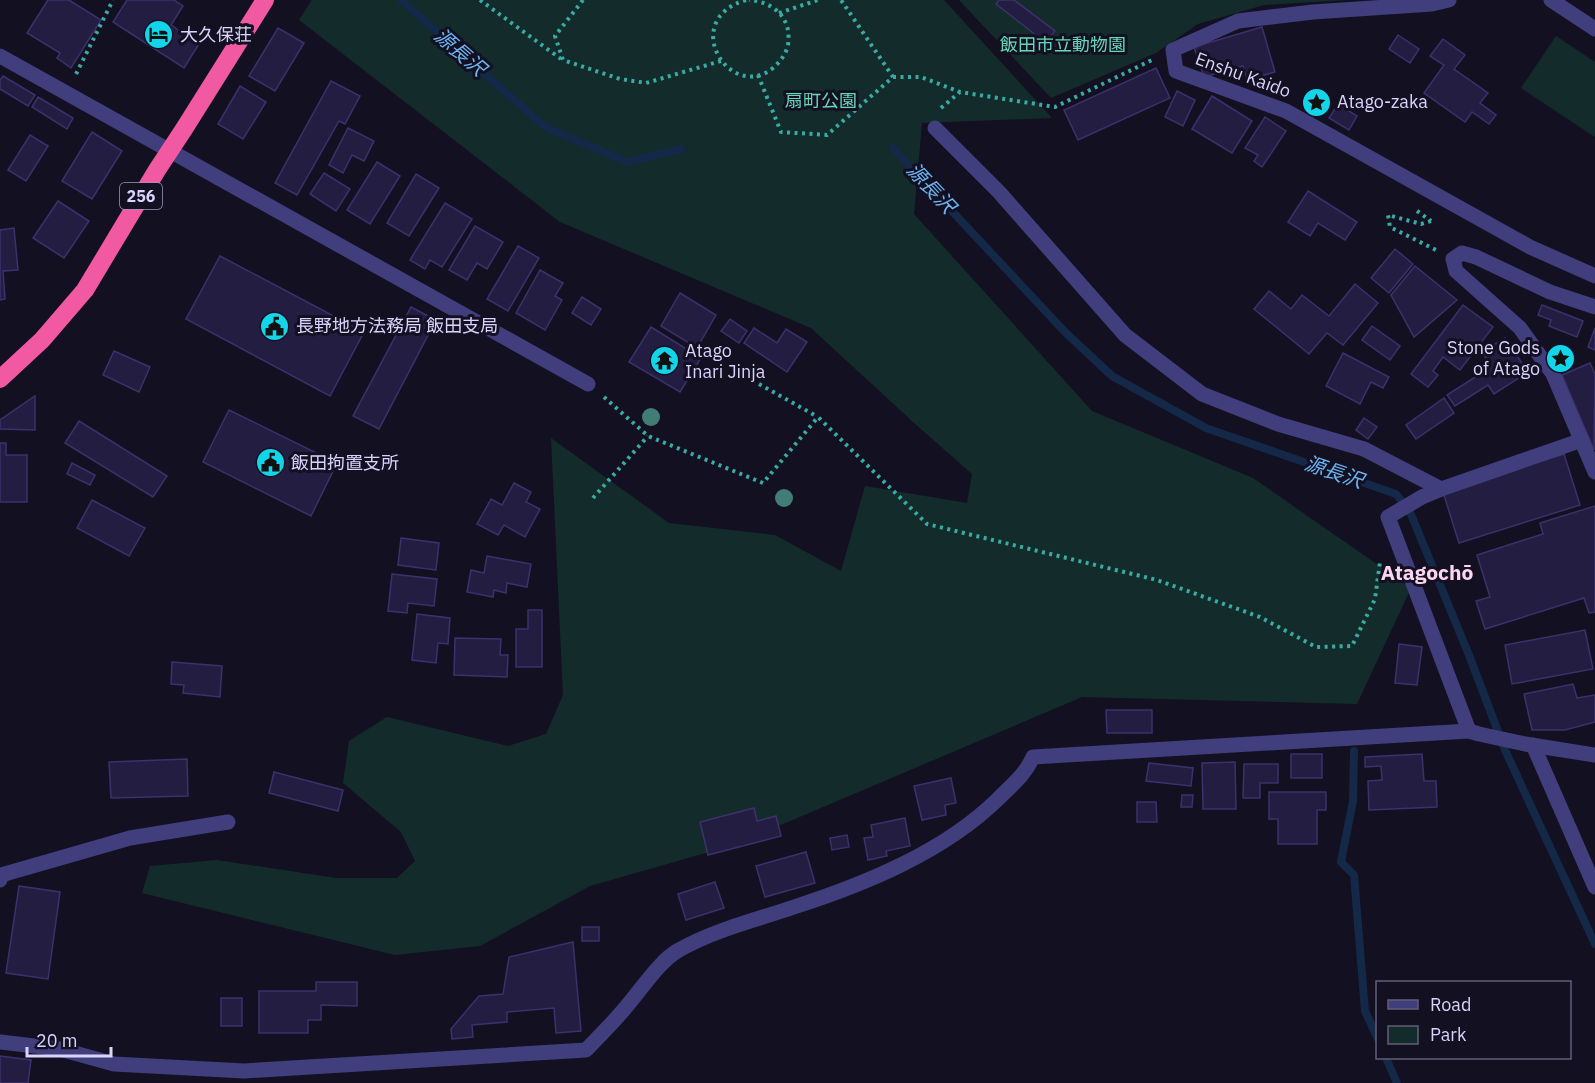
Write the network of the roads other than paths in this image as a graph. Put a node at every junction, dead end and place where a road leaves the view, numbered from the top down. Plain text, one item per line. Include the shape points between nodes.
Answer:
1 (265, 0) edge
2 (1449, 0) edge
3 (1551, 0) edge
4 (1595, 29) edge
5 (0, 56) edge
6 (935, 128) dead end
7 (170, 151) junction
8 (1595, 276) edge
9 (1595, 307) edge
10 (0, 379) edge
11 (588, 384) road end
12 (1582, 440) junction
13 (1595, 472) edge
14 (1441, 489) junction
15 (1474, 732) junction
16 (1529, 744) junction
17 (1595, 755) edge
18 (228, 822) dead end
19 (0, 880) edge
20 (1595, 887) edge
21 (0, 1042) edge

1 - 7 highway, 256
2 - 8 street, Enshu Kaido via 1238,21 1173,50 1176,71 1286,111 1530,247
3 - 4 street
5 - 7 street
6 - 14 street via 999,192 1125,335 1202,394 1278,424 1364,448
7 - 10 highway, 256 via 85,290 42,340
7 - 11 street
9 - 12 street via 1550,292 1476,257 1462,254 1453,259 1456,271 1520,328 1553,374
12 - 13 street
12 - 14 street
14 - 15 street via 1388,517
15 - 16 street
15 - 21 street via 1034,758 986,811 941,843 882,874 697,940 675,952 586,1050 244,1071 114,1064 60,1049
16 - 17 street
16 - 20 street
18 - 19 street via 130,838 1,874

